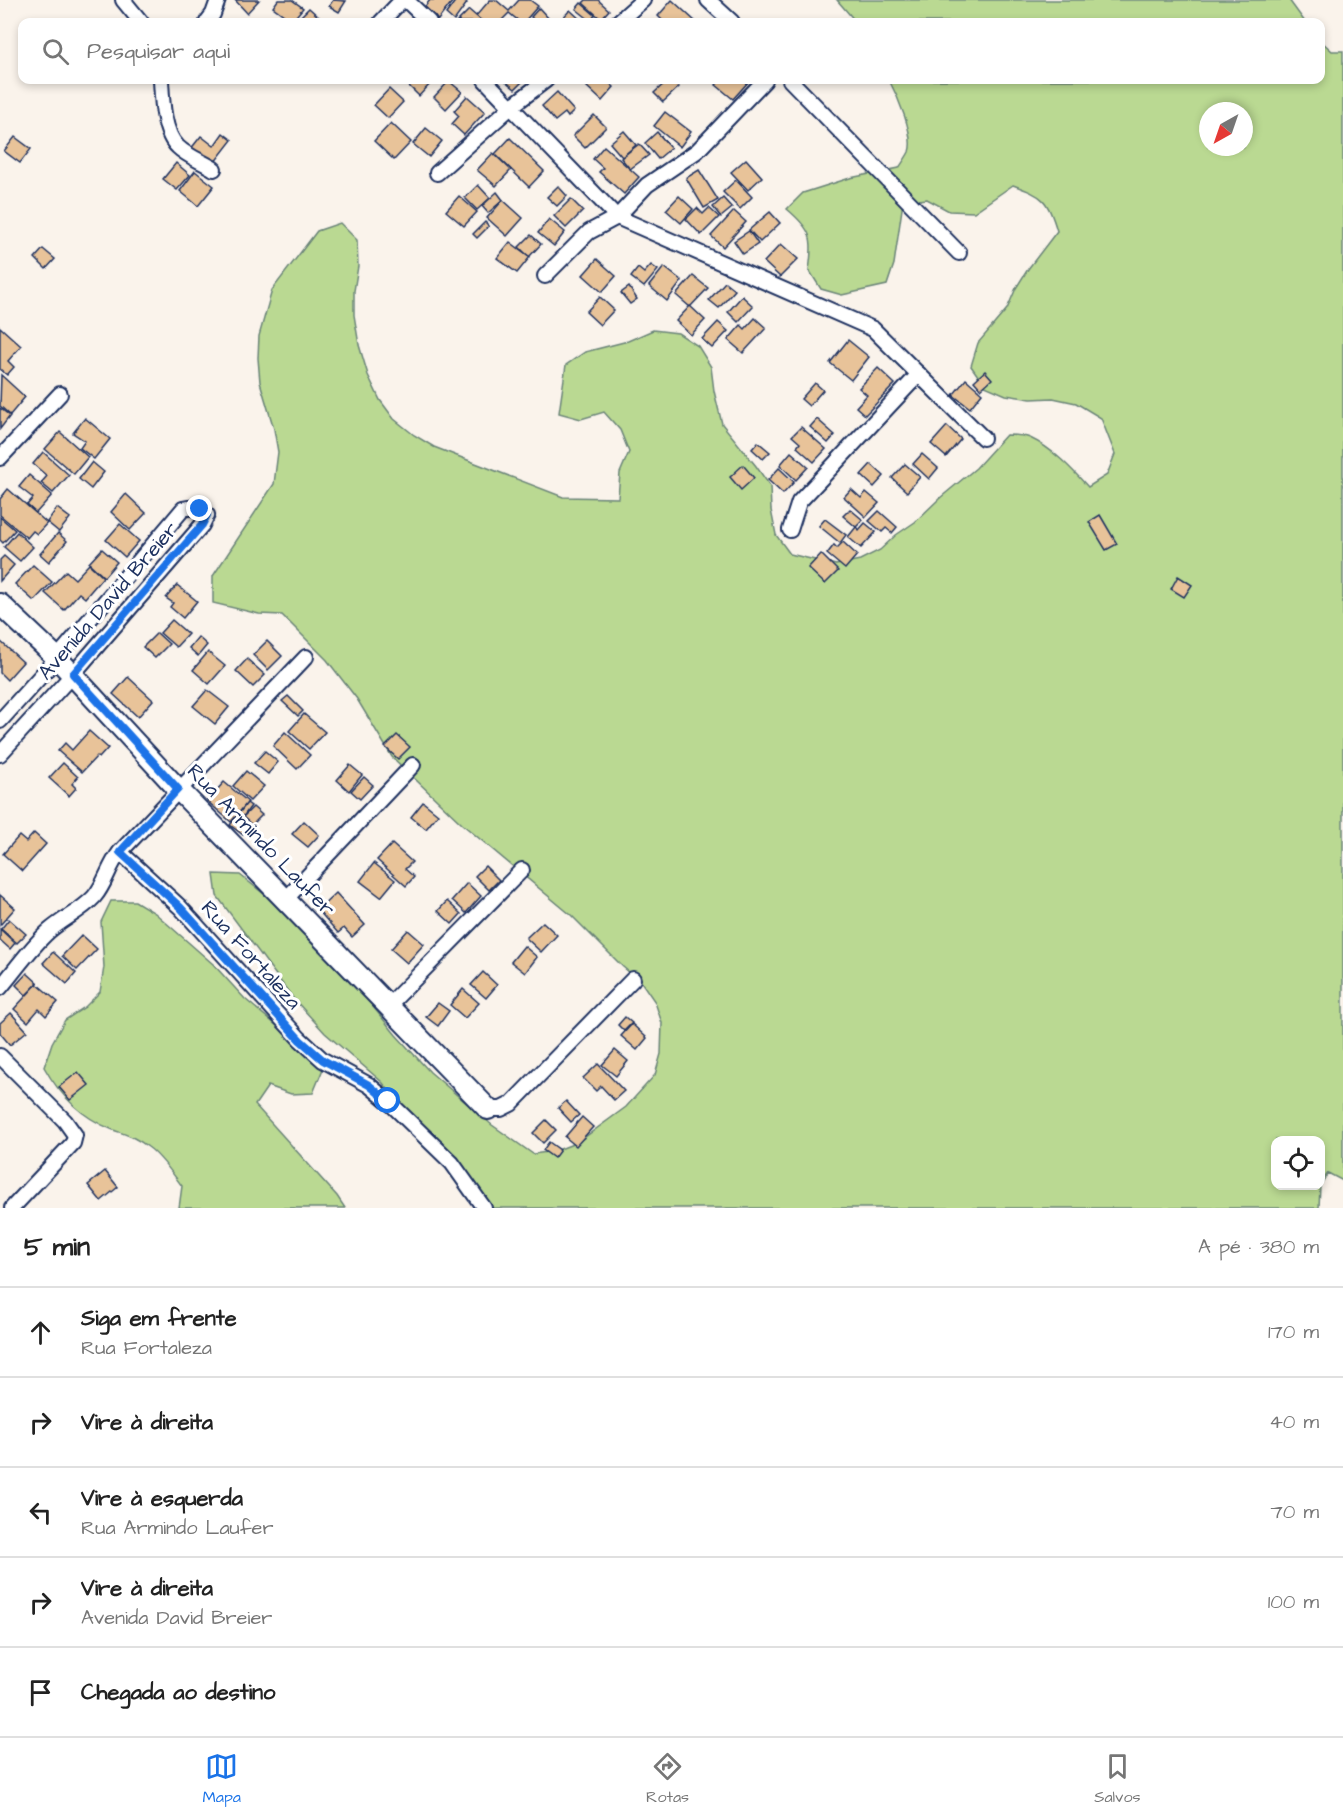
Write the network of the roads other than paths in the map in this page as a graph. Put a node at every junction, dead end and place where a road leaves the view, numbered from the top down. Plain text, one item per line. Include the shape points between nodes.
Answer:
1 (123, 0) edge
2 (218, 0) edge
3 (404, 0) edge
4 (643, 0) edge
5 (708, 0) edge
6 (138, 18) edge
7 (210, 18) edge
8 (385, 18) edge
9 (424, 18) edge
10 (623, 18) edge
11 (728, 18) edge
12 (161, 84) edge
13 (489, 84) edge
14 (541, 84) edge
15 (761, 84) edge
16 (794, 84) edge
17 (512, 106) junction
18 (214, 169) dead end
19 (437, 173) dead end
20 (617, 217) junction
21 (959, 253) dead end
22 (545, 276) dead end
23 (919, 374) junction
24 (60, 394) dead end
25 (983, 438) dead end
26 (0, 458) edge
27 (790, 530) dead end
28 (0, 603) edge
29 (306, 657) dead end
30 (57, 658) junction
31 (73, 674) junction
32 (0, 722) edge
33 (0, 754) edge
34 (413, 765) dead end
35 (178, 789) junction
36 (120, 852) junction
37 (522, 870) dead end
38 (285, 900) junction
39 (633, 979) dead end
40 (0, 988) edge
41 (388, 1006) junction
42 (0, 1056) edge
43 (488, 1109) joint
44 (12, 1208) edge
45 (484, 1208) edge

1 - 6 street
2 - 7 street
3 - 8 street
3 - 9 street
4 - 10 street
5 - 11 street
12 - 18 street via 171,137 178,147
13 - 17 street
14 - 17 street
15 - 20 street via 697,151 647,185
16 - 21 street
17 - 19 street
17 - 20 street
20 - 22 street via 589,232
20 - 23 street via 873,329
23 - 25 street
23 - 27 street via 799,502
24 - 26 street
28 - 30 street, Rua Armindo Laufer
29 - 35 street
30 - 31 street, Rua Armindo Laufer
30 - 31 street, Avenida David Breier via 183,509 200,509 207,515
30 - 32 street, Avenida David Breier
31 - 33 street, Avenida David Breier
31 - 35 street, Rua Armindo Laufer
34 - 38 street
35 - 36 street
35 - 38 street, Rua Armindo Laufer
36 - 40 street via 84,908 49,931
36 - 45 street, Rua Fortaleza via 180,907 300,1040 323,1060 369,1085 452,1163
37 - 41 street
38 - 41 street, Rua Armindo Laufer
39 - 43 street via 511,1104
41 - 43 street, Rua Armindo Laufer
42 - 44 street via 75,1135 73,1143

